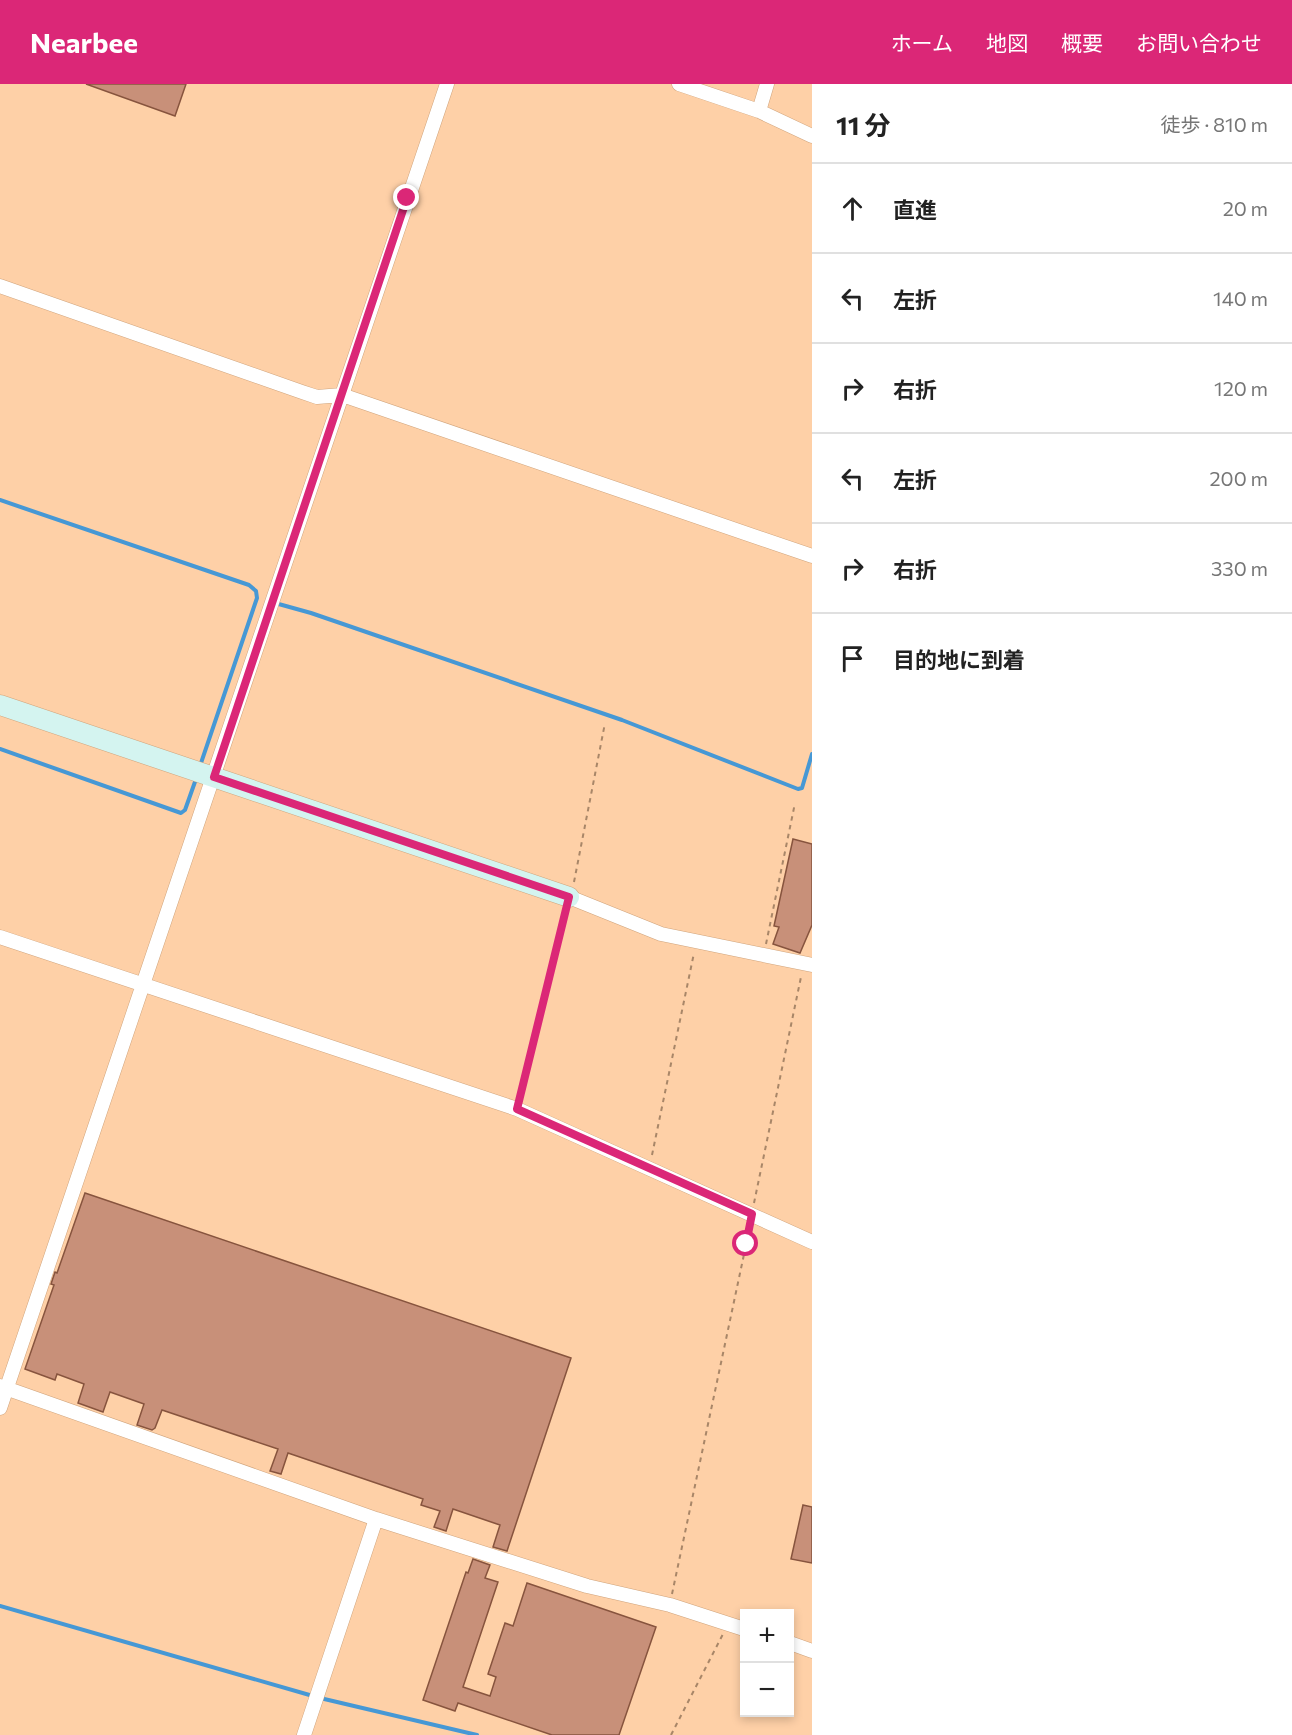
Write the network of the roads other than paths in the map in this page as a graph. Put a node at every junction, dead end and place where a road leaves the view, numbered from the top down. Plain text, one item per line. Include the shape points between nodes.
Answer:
1 (447, 84) edge
2 (679, 84) edge
3 (767, 84) edge
4 (759, 111) junction
5 (812, 136) edge
6 (0, 286) edge
7 (342, 395) junction
8 (812, 556) edge
9 (0, 705) edge
10 (214, 777) junction
11 (569, 897) joint
12 (0, 937) edge
13 (808, 964) edge
14 (142, 986) junction
15 (812, 1242) edge
16 (3, 1388) edge
17 (0, 1408) edge
18 (376, 1519) junction
19 (740, 1628) edge
20 (794, 1645) edge
21 (812, 1651) edge
22 (304, 1735) edge

1 - 7 street
2 - 4 street
3 - 4 street
4 - 5 street
6 - 7 street via 309,395
7 - 8 street
7 - 10 street
9 - 10 street
10 - 11 street
10 - 14 street
11 - 13 street via 661,934
12 - 14 street
14 - 15 street via 517,1109
14 - 16 street
16 - 17 street
16 - 18 street
18 - 19 street via 587,1586 670,1605
18 - 22 street
20 - 21 street

